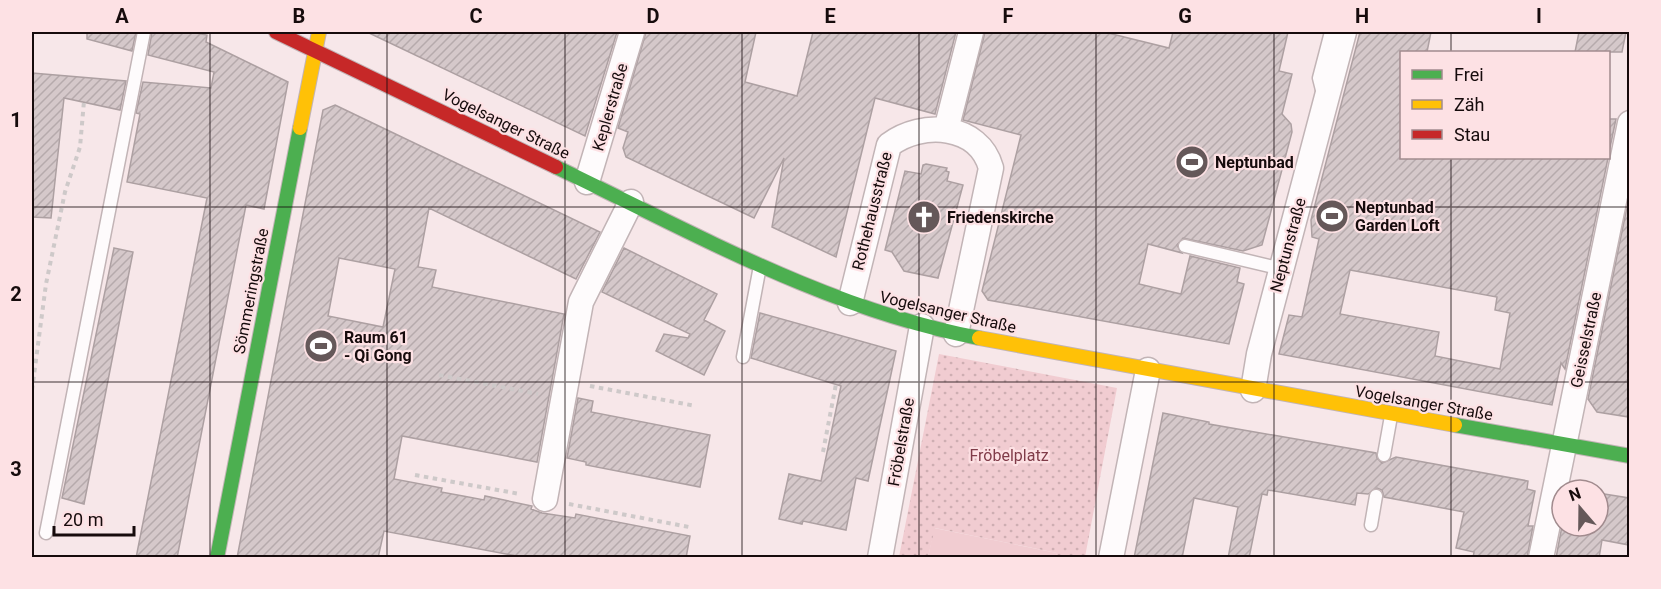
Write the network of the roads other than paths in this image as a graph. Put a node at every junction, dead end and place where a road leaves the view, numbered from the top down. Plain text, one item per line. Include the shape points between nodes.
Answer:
1 (144, 32) edge
2 (276, 32) edge
3 (319, 32) edge
4 (632, 32) edge
5 (970, 32) edge
6 (1331, 32) edge
7 (1344, 32) edge
8 (314, 50) junction
9 (1324, 98) junction
10 (1629, 123) edge
11 (946, 130) junction
12 (587, 182) junction
13 (631, 202) junction
14 (1185, 246) dead end
15 (760, 265) junction
16 (1282, 269) junction
17 (850, 303) junction
18 (922, 326) junction
19 (956, 334) junction
20 (743, 357) dead end
21 (1148, 370) junction
22 (1253, 390) junction
23 (1391, 414) junction
24 (1564, 443) junction
25 (1384, 455) dead end
26 (1629, 456) edge
27 (1377, 496) dead end
28 (545, 499) dead end
29 (1371, 525) dead end
30 (46, 533) dead end
31 (217, 558) edge
32 (880, 558) edge
33 (1111, 558) edge
34 (1540, 558) edge

1 - 30 lane
2 - 8 street, Vogelsanger Straße
3 - 8 street, Sömmeringstraße
4 - 12 street, Keplerstraße
5 - 11 street
6 - 9 lane via 1319,78
7 - 9 street, Neptunstraße
8 - 12 street, Vogelsanger Straße
8 - 31 street, Sömmeringstraße
9 - 16 street, Neptunstraße
10 - 24 street, Geisselstraße
11 - 17 street, Rothehausstraße via 926,128 903,134 889,144
11 - 19 street, Rothehausstraße via 982,148 991,168
12 - 13 street, Vogelsanger Straße
13 - 15 street, Vogelsanger Straße
13 - 28 street via 580,302
14 - 16 lane
15 - 17 street, Vogelsanger Straße
15 - 20 lane
16 - 22 street, Neptunstraße
17 - 18 street, Vogelsanger Straße
18 - 19 street, Vogelsanger Straße
18 - 32 street, Fröbelstraße
19 - 21 street, Vogelsanger Straße
21 - 22 street, Vogelsanger Straße
21 - 33 street
22 - 23 street, Vogelsanger Straße
23 - 24 street, Vogelsanger Straße
23 - 25 lane
24 - 26 street, Vogelsanger Straße
24 - 34 street, Geisselstraße
27 - 29 lane

